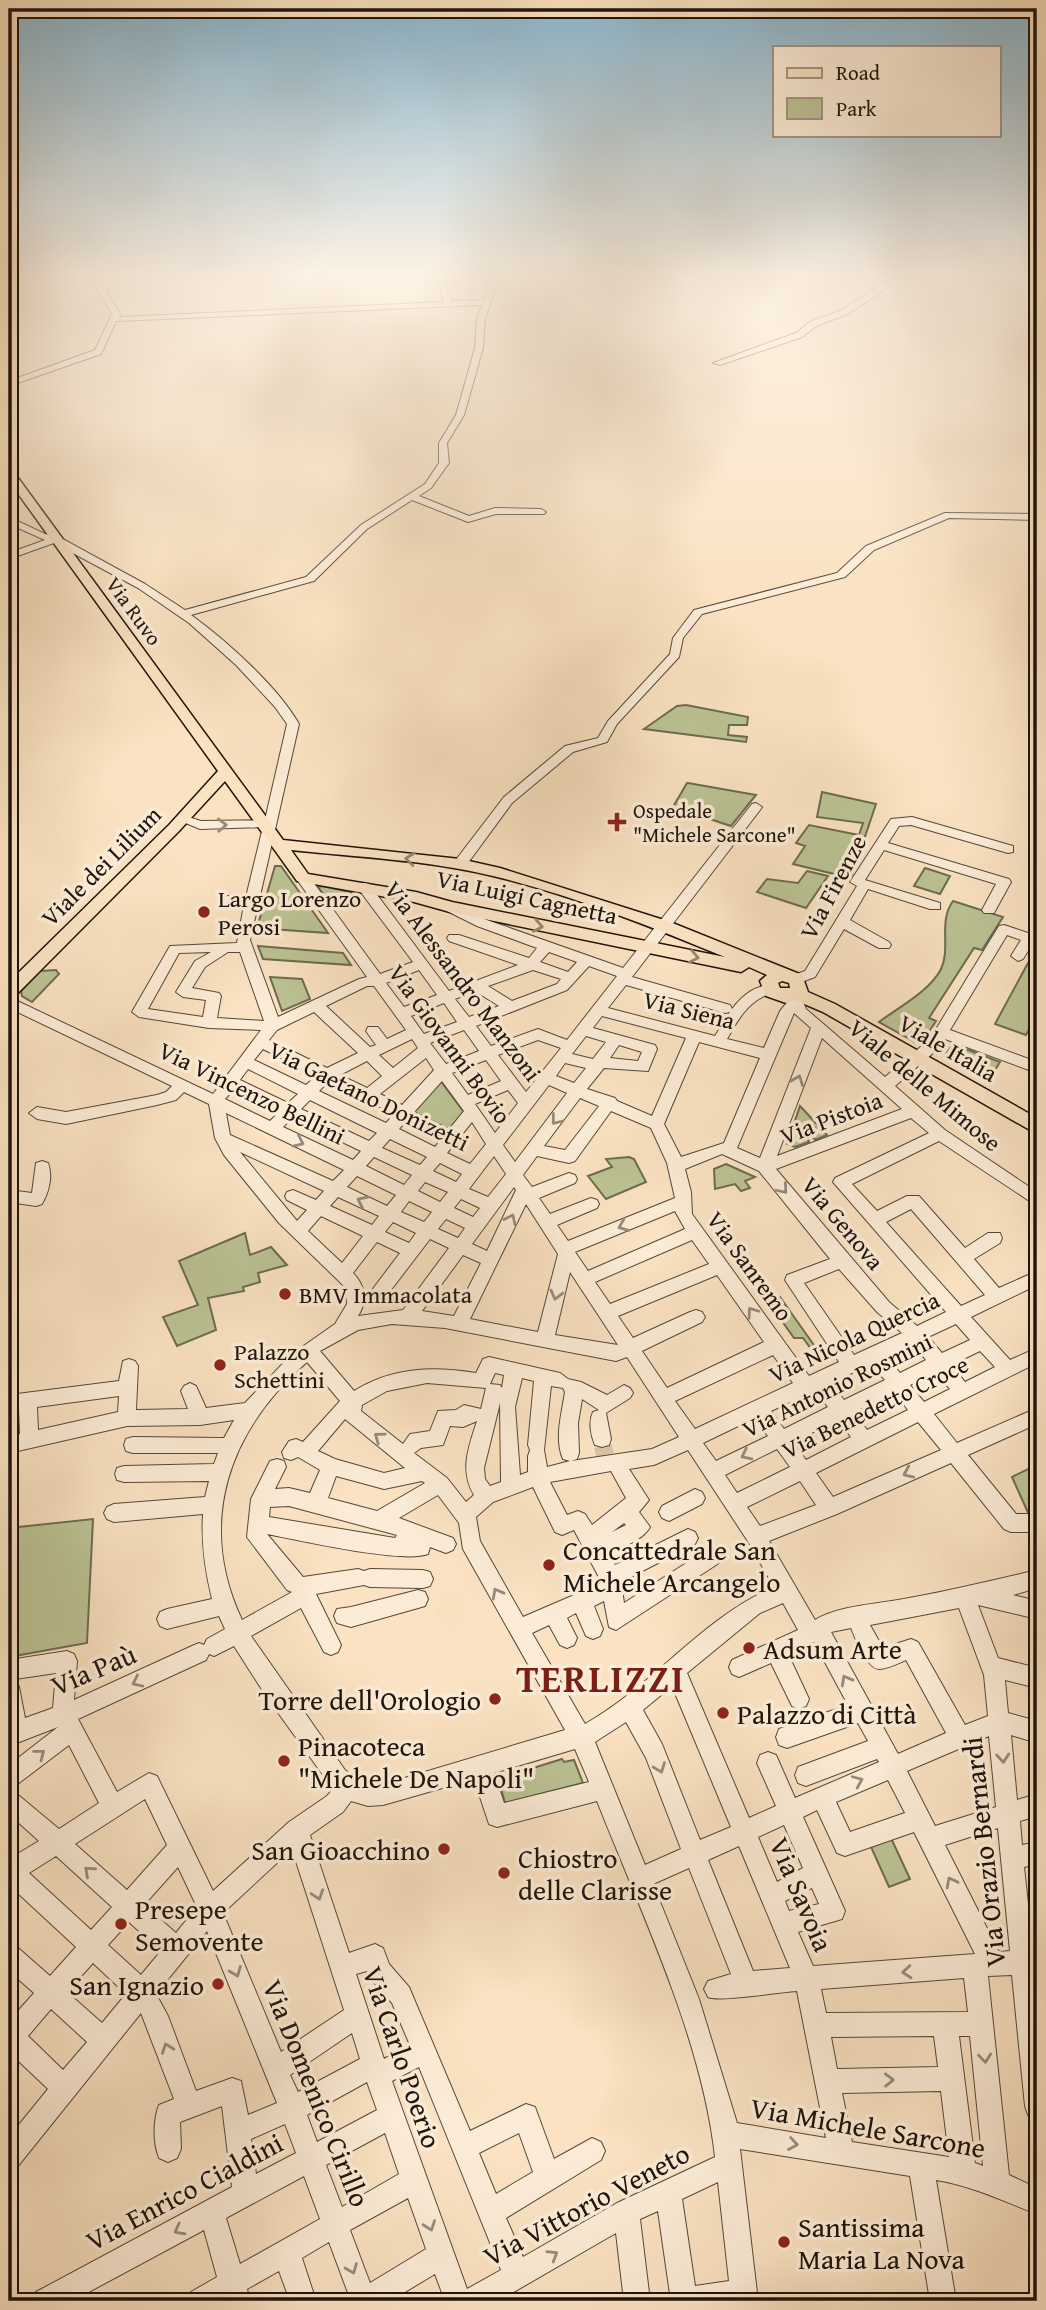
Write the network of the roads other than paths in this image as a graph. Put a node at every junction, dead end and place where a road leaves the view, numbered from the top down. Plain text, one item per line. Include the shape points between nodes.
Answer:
1 (469, 383) edge
2 (9, 473) edge
3 (413, 497) junction
4 (541, 512) dead end
5 (1037, 517) edge
6 (9, 520) edge
7 (57, 540) junction
8 (9, 556) edge
9 (185, 613) junction
10 (225, 772) junction
11 (756, 807) dead end
12 (182, 820) junction
13 (265, 826) junction
14 (880, 845) junction
15 (1008, 849) dead end
16 (276, 855) junction
17 (460, 864) junction
18 (303, 878) junction
19 (865, 884) junction
20 (364, 887) junction
21 (226, 900) dead end
22 (253, 901) junction
23 (935, 906) dead end
24 (450, 907) junction
25 (989, 910) dead end
26 (676, 912) junction
27 (841, 921) junction
28 (664, 926) junction
29 (454, 938) dead end
30 (697, 939) junction
31 (216, 945) junction
32 (884, 945) dead end
33 (546, 946) junction
34 (245, 947) junction
35 (646, 948) junction
36 (718, 948) junction
37 (1018, 956) dead end
38 (587, 959) junction
39 (421, 964) junction
40 (531, 965) junction
41 (741, 966) junction
42 (624, 976) junction
43 (572, 978) junction
44 (370, 982) junction
45 (477, 986) junction
46 (769, 988) junction
47 (794, 988) junction
48 (9, 992) edge
49 (446, 998) junction
50 (9, 1002) edge
51 (317, 1006) junction
52 (511, 1007) junction
53 (725, 1008) dead end
54 (598, 1010) junction
55 (139, 1012) joint
56 (401, 1014) junction
57 (209, 1023) junction
58 (467, 1024) junction
59 (272, 1026) junction
60 (818, 1028) junction
61 (583, 1030) junction
62 (373, 1031) dead end
63 (942, 1032) junction
64 (695, 1035) junction
65 (616, 1039) junction
66 (420, 1040) junction
67 (719, 1041) junction
68 (261, 1042) junction
69 (385, 1046) junction
70 (565, 1052) junction
71 (489, 1053) junction
72 (368, 1054) junction
73 (769, 1055) junction
74 (921, 1055) junction
75 (245, 1062) junction
76 (599, 1064) junction
77 (1037, 1068) edge
78 (442, 1071) junction
79 (326, 1075) junction
80 (392, 1076) junction
81 (545, 1077) junction
82 (230, 1082) junction
83 (511, 1083) junction
84 (182, 1085) junction
85 (885, 1086) junction
86 (579, 1091) junction
87 (308, 1093) junction
88 (368, 1096) junction
89 (216, 1101) junction
90 (610, 1102) junction
91 (526, 1103) junction
92 (468, 1107) junction
93 (290, 1110) junction
94 (913, 1111) junction
95 (37, 1113) dead end
96 (405, 1113) junction
97 (1037, 1116) edge
98 (656, 1124) junction
99 (1037, 1127) edge
100 (271, 1129) junction
101 (389, 1131) junction
102 (940, 1134) junction
103 (223, 1139) junction
104 (495, 1144) junction
105 (372, 1149) junction
106 (533, 1149) junction
107 (729, 1149) junction
108 (437, 1154) junction
109 (676, 1166) junction
110 (42, 1167) dead end
111 (765, 1167) junction
112 (355, 1168) junction
113 (423, 1172) junction
114 (473, 1172) junction
115 (515, 1173) junction
116 (569, 1179) dead end
117 (335, 1189) junction
118 (459, 1190) junction
119 (527, 1192) junction
120 (407, 1193) junction
121 (9, 1196) edge
122 (293, 1196) dead end
123 (1037, 1200) edge
124 (681, 1202) junction
125 (591, 1205) dead end
126 (491, 1206) junction
127 (318, 1208) junction
128 (443, 1210) junction
129 (389, 1215) junction
130 (875, 1220) junction
131 (548, 1222) junction
132 (476, 1226) junction
133 (298, 1231) junction
134 (427, 1231) junction
135 (695, 1232) junction
136 (374, 1234) junction
137 (994, 1238) dead end
138 (460, 1247) junction
139 (566, 1250) junction
140 (411, 1251) junction
141 (962, 1258) junction
142 (491, 1260) junction
143 (842, 1261) junction
144 (720, 1266) junction
145 (1037, 1278) edge
146 (348, 1279) junction
147 (585, 1279) junction
148 (997, 1297) junction
149 (375, 1298) junction
150 (608, 1313) junction
151 (958, 1316) junction
152 (399, 1317) junction
153 (696, 1317) dead end
154 (459, 1324) junction
155 (341, 1326) junction
156 (916, 1335) junction
157 (545, 1340) junction
158 (982, 1342) junction
159 (776, 1345) junction
160 (312, 1347) junction
161 (630, 1348) junction
162 (1037, 1355) edge
163 (875, 1356) junction
164 (940, 1363) junction
165 (129, 1366) dead end
166 (852, 1366) junction
167 (1008, 1370) junction
168 (546, 1378) junction
169 (813, 1384) junction
170 (897, 1384) junction
171 (128, 1387) junction
172 (190, 1391) dead end
173 (963, 1392) junction
174 (624, 1394) dead end
175 (664, 1398) junction
176 (29, 1400) junction
177 (504, 1401) junction
178 (9, 1403) edge
179 (353, 1403) junction
180 (758, 1408) junction
181 (251, 1410) junction
182 (601, 1410) junction
183 (842, 1411) junction
184 (921, 1412) junction
185 (474, 1414) dead end
186 (1037, 1416) edge
187 (200, 1417) junction
188 (127, 1418) junction
189 (29, 1439) junction
190 (780, 1439) junction
191 (863, 1439) junction
192 (691, 1440) junction
193 (9, 1445) edge
194 (133, 1445) dead end
195 (221, 1445) dead end
196 (408, 1450) junction
197 (606, 1451) junction
198 (291, 1452) dead end
199 (953, 1453) junction
200 (311, 1456) dead end
201 (570, 1459) junction
202 (331, 1466) junction
203 (277, 1467) dead end
204 (802, 1469) junction
205 (218, 1472) junction
206 (712, 1472) junction
207 (124, 1475) dead end
208 (538, 1477) junction
209 (433, 1478) junction
210 (511, 1486) junction
211 (486, 1496) junction
212 (695, 1498) dead end
213 (261, 1499) junction
214 (316, 1503) junction
215 (734, 1504) junction
216 (211, 1505) junction
217 (830, 1507) junction
218 (626, 1511) junction
219 (669, 1512) dead end
220 (114, 1513) dead end
221 (465, 1515) junction
222 (379, 1520) junction
223 (257, 1524) junction
224 (1037, 1524) edge
225 (756, 1537) junction
226 (590, 1538) junction
227 (688, 1538) dead end
228 (611, 1543) dead end
229 (712, 1557) dead end
230 (1037, 1579) edge
231 (611, 1583) junction
232 (304, 1591) junction
233 (787, 1591) junction
234 (971, 1596) junction
235 (582, 1602) junction
236 (225, 1605) junction
237 (1037, 1610) edge
238 (554, 1613) junction
239 (856, 1616) junction
240 (167, 1619) dead end
241 (517, 1629) junction
242 (593, 1629) dead end
243 (815, 1631) junction
244 (238, 1634) junction
245 (567, 1639) dead end
246 (775, 1651) junction
247 (739, 1667) dead end
248 (992, 1667) junction
249 (675, 1669) junction
250 (9, 1670) edge
251 (1037, 1678) edge
252 (9, 1688) edge
253 (799, 1699) dead end
254 (630, 1707) junction
255 (863, 1711) junction
256 (67, 1721) junction
257 (1000, 1721) junction
258 (1037, 1732) edge
259 (13, 1734) edge
260 (787, 1737) dead end
261 (578, 1738) junction
262 (961, 1739) junction
263 (882, 1746) junction
264 (768, 1763) dead end
265 (893, 1766) junction
266 (481, 1767) junction
267 (806, 1775) dead end
268 (9, 1779) edge
269 (347, 1788) junction
270 (603, 1789) junction
271 (822, 1797) junction
272 (9, 1799) edge
273 (1037, 1805) edge
274 (113, 1807) junction
275 (792, 1811) junction
276 (1009, 1814) junction
277 (924, 1829) junction
278 (297, 1830) junction
279 (743, 1832) junction
280 (57, 1842) junction
281 (180, 1848) junction
282 (1037, 1853) edge
283 (694, 1855) junction
284 (1013, 1858) junction
285 (9, 1872) edge
286 (818, 1873) junction
287 (639, 1880) junction
288 (770, 1897) junction
289 (128, 1906) junction
290 (210, 1909) junction
291 (782, 1925) junction
292 (92, 1947) junction
293 (176, 1949) junction
294 (9, 1955) edge
295 (1030, 1962) edge
296 (984, 1965) junction
297 (341, 1967) junction
298 (807, 1980) junction
299 (747, 1983) junction
300 (141, 1992) junction
301 (50, 1993) junction
302 (702, 1994) junction
303 (356, 2016) junction
304 (945, 2024) junction
305 (981, 2024) junction
306 (816, 2025) junction
307 (9, 2037) edge
308 (102, 2039) junction
309 (424, 2051) junction
310 (276, 2070) junction
311 (375, 2070) junction
312 (951, 2079) junction
313 (827, 2081) junction
314 (63, 2087) junction
315 (189, 2106) junction
316 (1037, 2106) edge
317 (292, 2109) junction
318 (391, 2116) junction
319 (238, 2132) junction
320 (725, 2134) junction
321 (464, 2147) junction
322 (168, 2149) dead end
323 (592, 2151) dead end
324 (842, 2151) junction
325 (9, 2157) edge
326 (311, 2159) junction
327 (729, 2164) junction
328 (921, 2166) junction
329 (963, 2172) junction
330 (548, 2177) junction
331 (414, 2180) junction
332 (997, 2183) junction
333 (668, 2192) junction
334 (246, 2194) junction
335 (1037, 2201) edge
336 (491, 2212) junction
337 (626, 2212) junction
338 (212, 2213) junction
339 (335, 2224) junction
340 (286, 2251) junction
341 (441, 2255) junction
342 (517, 2276) junction
343 (234, 2292) edge
344 (744, 2296) edge
345 (45, 2301) edge
346 (200, 2301) edge
347 (303, 2301) edge
348 (365, 2301) edge
349 (458, 2301) edge
350 (473, 2301) edge
351 (638, 2301) edge
352 (684, 2301) edge
353 (943, 2301) edge

1 - 3 street via 460,415 443,443 440,473
2 - 7 main road, Via Ruvo
3 - 4 street via 468,519 495,511
3 - 9 street via 364,527 310,579
5 - 17 street via 948,515 870,548 841,575 698,612 678,638 675,654 612,723 603,740 569,749 508,800
6 - 7 street
7 - 8 street
7 - 9 street via 120,570
7 - 10 main road, Via Ruvo
9 - 13 street via 241,661 293,723
10 - 12 main road, Viale dei Lilium
10 - 13 main road, Via Giovanni Bovio
11 - 26 street
12 -> 13 street via 200,825
12 - 48 main road, Viale dei Lilium
13 - 16 main road, Via Giovanni Bovio
14 - 15 street, Via Firenze via 895,822 912,821
14 - 19 street, Via Firenze via 857,882
14 - 25 street via 1004,882
17 -> 16 main road, Viale delle Mimose via 310,849
16 - 18 main road, Via Giovanni Bovio
16 - 22 street
17 - 28 main road, Viale delle Mimose via 537,883
18 - 20 main road, Via Luigi Cagnetta
18 - 44 street, Via Giovanni Bovio
19 - 23 street
19 - 27 street, Via Firenze
20 - 24 main road, Via Luigi Cagnetta
20 - 39 street, Via Alessandro Manzoni
21 - 22 street
22 - 34 street
24 - 33 street
24 -> 35 main road, Via Luigi Cagnetta
26 - 28 street
26 - 30 street, Viale delle Mimose via 681,925
27 - 32 street
27 - 47 street, Via Firenze via 810,974
28 - 30 main road, Viale delle Mimose
28 - 35 street
29 - 40 street
30 - 36 main road, Viale delle Mimose
31 - 34 street
31 - 55 street via 174,949
31 - 57 street via 214,957 200,964 183,992 214,996
33 - 38 street
33 - 40 street
34 - 59 street
35 -> 41 main road, Via Luigi Cagnetta
35 - 42 street
36 - 41 main road, Viale delle Mimose
36 - 47 main road, Viale delle Mimose
37 - 63 street via 1029,938 1004,929
38 - 42 street
38 - 43 street
39 - 44 street
39 - 49 street, Via Alessandro Manzoni
40 - 43 street
40 - 45 street
41 - 46 main road, Viale delle Mimose
42 - 53 street
42 - 54 street
43 - 52 street via 562,988
44 - 51 street
44 - 56 street, Via Giovanni Bovio
45 - 49 street
45 - 52 street
46 - 47 main road via 772,978
46 - 67 street via 744,1003
47 - 60 street, Viale delle Mimose
47 - 73 street, Via Firenze
47 - 74 main road, Viale Italia
49 - 56 street
49 - 58 street, Via Alessandro Manzoni
50 - 84 street, Via Vincenzo Bellini
51 - 59 street
51 - 72 street
52 - 58 street
54 - 61 street
54 - 64 street, Via Siena
55 - 57 street
56 - 66 street, Via Giovanni Bovio
57 - 59 street
58 - 66 street
58 - 71 street, Via Alessandro Manzoni
59 - 68 street
60 - 85 street, Viale delle Mimose
111 -> 60 street
61 - 65 street
61 - 70 street
62 - 69 street
63 - 74 street
63 - 77 street
64 - 67 street, Via Siena
64 - 98 street
65 - 76 street
65 - 76 street via 650,1049 643,1067
66 - 69 street
66 - 78 street, Via Giovanni Bovio
66 - 80 street
67 - 73 street, Via Siena
68 - 75 street
68 - 79 street
69 - 72 street
70 - 71 street via 538,1034
70 - 76 street
70 - 81 street
71 - 78 street
71 - 83 street, Via Alessandro Manzoni
72 - 79 street
72 - 80 street
73 - 107 street, Via Firenze
74 - 85 street
74 - 97 main road, Viale Italia
74 - 99 main road, Viale Italia
75 - 82 street
75 - 87 street, Via Gaetano Donizetti
76 - 86 street
78 - 92 street, Via Giovanni Bovio
78 - 96 street
79 - 87 street
79 - 88 street
80 - 88 street
81 - 86 street
81 - 91 street
82 - 89 street
82 - 93 street
83 - 91 street, Via Alessandro Manzoni
83 - 92 street
84 - 89 street, Via Vincenzo Bellini
84 - 95 street via 171,1096 92,1113 66,1118
85 - 94 street, Viale delle Mimose
86 - 90 street
86 -> 106 street
87 - 93 street
87 - 101 street, Via Gaetano Donizetti
88 - 96 street
89 - 100 street, Via Vincenzo Bellini
89 - 103 street
90 - 98 street
90 - 106 street via 569,1157
91 - 104 street
92 - 104 street, Via Giovanni Bovio
92 - 108 street
93 - 100 street
93 - 105 street
94 - 102 street, Viale delle Mimose
94 - 111 street, Via Pistoia
96 - 101 street
98 - 109 street, Via Sanremo
100 -> 112 street, Via Vincenzo Bellini
101 - 105 street
101 - 108 street, Via Gaetano Donizetti
102 - 123 street, Viale delle Mimose
102 - 130 street via 841,1182
103 - 117 street
103 - 133 street
104 - 114 street
104 - 115 street, Via Giovanni Bovio
105 - 112 street
105 - 113 street
106 - 115 street
107 - 109 street
107 - 111 street, Via Genova
108 - 113 street
108 - 114 street, Via Gaetano Donizetti
109 - 124 street, Via Sanremo via 684,1191
110 - 121 street via 36,1200
111 -> 143 street, Via Genova
112 - 117 street
112 - 120 street, Via Vincenzo Bellini
113 - 118 street
113 - 120 street
114 - 118 street
115 - 119 street, Via Giovanni Bovio
115 - 126 street
116 - 119 street
117 - 127 street
129 -> 117 street
118 - 126 street
118 - 128 street
119 - 131 street, Via Giovanni Bovio
142 -> 119 street
120 - 128 street, Via Vincenzo Bellini
120 - 129 street
122 - 127 street
124 - 135 street, Via Sanremo
124 -> 139 street
125 - 131 street
126 - 132 street
127 - 133 street
127 - 136 street
128 - 132 street, Via Vincenzo Bellini
128 - 134 street
129 - 134 street
129 - 136 street
130 - 141 street via 913,1200
130 - 151 street
131 - 139 street, Via Giovanni Bovio
132 - 138 street
133 - 146 street
134 - 138 street
134 - 140 street
135 - 144 street, Via Sanremo
135 - 147 street
136 - 140 street
136 - 146 street
137 - 141 street
138 - 142 street
138 - 152 street
139 - 147 street, Via Giovanni Bovio
139 -> 157 street
140 - 149 street
141 - 148 street
142 - 154 street
143 - 156 street, Via Genova via 883,1307
143 - 166 street via 793,1280
144 - 150 street
159 -> 144 street, Via Sanremo
145 - 148 street, Via Nicola Quercia
146 - 149 street
146 - 155 street via 355,1305
147 - 150 street, Via Giovanni Bovio
148 - 151 street, Via Nicola Quercia
149 - 152 street
150 - 161 street, Via Giovanni Bovio
151 - 156 street, Via Nicola Quercia
151 - 158 street
152 - 154 street
152 - 155 street
153 - 161 street
154 - 157 street
155 - 160 street
156 - 163 street, Via Nicola Quercia
156 - 164 street, Via Genova
157 - 161 street via 616,1354
158 - 164 street, Via Antonio Rosmini
158 - 167 street
159 - 169 street, Via Sanremo
159 - 175 street
160 - 179 street
160 - 181 street
161 - 175 street, Via Giovanni Bovio
162 - 167 street, Via Benedetto Croce
163 - 166 street, Via Nicola Quercia
163 - 170 street
164 - 170 street, Via Antonio Rosmini
164 - 173 street, Via Genova
165 - 171 street
166 - 169 street, Via Nicola Quercia
167 - 173 street, Via Benedetto Croce
168 - 177 street
168 - 179 street via 489,1364 482,1382 431,1373 391,1380
168 - 182 street via 598,1398
168 - 201 street via 569,1423
168 - 208 street
169 - 180 street, Via Nicola Quercia
169 - 183 street, Via Sanremo
170 - 183 street, Via Antonio Rosmini
170 - 184 street
171 - 176 street
171 - 188 street
172 - 187 street
173 - 184 street, Via Benedetto Croce
174 - 182 street
175 - 192 street, Via Giovanni Bovio
176 - 178 street
176 - 189 street
177 - 210 street
177 - 211 street via 487,1426 474,1461 475,1478
196 -> 179 street via 360,1422 352,1414
179 - 198 street via 330,1418 306,1452 296,1447
180 - 190 street
180 - 192 street, Via Nicola Quercia
181 - 187 street
181 - 205 street
182 - 197 street
183 - 190 street, Via Antonio Rosmini
183 - 191 street, Via Sanremo
184 - 191 street, Via Benedetto Croce
184 - 199 street
185 - 196 street via 464,1413 463,1419 444,1417 436,1439 417,1440
186 - 199 street
187 - 188 street via 157,1410
188 - 189 street
189 - 193 street
190 - 204 street
190 -> 206 street, Via Antonio Rosmini
191 - 204 street, Via Benedetto Croce
192 - 197 street, Via Nicola Quercia via 666,1452
192 - 206 street, Via Giovanni Bovio
194 - 195 street
196 - 209 street
197 - 201 street, Via Nicola Quercia
197 - 218 street via 639,1500
199 -> 217 street
199 - 224 street via 1011,1523
200 - 202 street
201 - 208 street, Via Nicola Quercia
202 - 209 street via 384,1481
202 - 214 street
203 - 213 street
204 - 215 street, Via Benedetto Croce
204 - 217 street
205 - 207 street
205 - 216 street
206 - 215 street, Via Giovanni Bovio
208 - 210 street, Via Nicola Quercia
208 - 226 street via 562,1526 578,1520
209 - 221 street
209 - 222 street
210 - 211 street, Via Nicola Quercia
211 - 221 street
212 - 219 street
213 - 214 street via 289,1497
213 - 223 street
214 - 222 street
215 - 225 street, Via Giovanni Bovio
216 - 220 street
216 - 236 street via 210,1540
217 - 225 street
218 - 226 street
218 - 228 street via 640,1527
241 -> 221 street via 470,1543
222 - 223 street via 424,1545
223 - 232 street via 258,1541
225 - 233 street, Via Giovanni Bovio
226 - 231 street
227 - 231 street
229 - 231 street via 616,1620
230 - 234 street
231 - 235 street
232 - 232 street via 364,1578 421,1589 334,1626
232 - 244 street, Via Paù
233 - 243 street, Via Giovanni Bovio
233 - 249 street via 753,1606
234 - 237 street
234 - 239 street
234 - 248 street, Via Orazio Bernardi
235 - 238 street
235 - 242 street
236 - 240 street
236 - 244 street
238 - 241 street
238 - 245 street
239 - 243 street
239 - 262 street via 879,1659 911,1649
241 - 261 street
243 - 246 street
255 -> 243 street, Via Giovanni Bovio
244 -> 256 street, Via Paù via 85,1706
244 - 269 street
246 - 247 street
246 - 253 street
248 - 251 street
248 - 257 street, Via Orazio Bernardi
249 - 254 street
249 - 279 street, Via Savoia
250 - 256 street via 66,1661
252 - 259 street
254 - 261 street
254 -> 283 street via 654,1752
255 - 260 street
255 - 263 street, Via Giovanni Bovio
256 - 259 street, Via Paù
268 -> 256 street
256 - 274 street
257 - 258 street
257 - 262 street
257 -> 276 street, Via Orazio Bernardi
261 - 266 street
261 - 270 street
262 - 265 street
263 - 265 street, Via Giovanni Bovio
263 - 267 street
264 - 275 street
271 -> 265 street
265 - 277 street, Via Giovanni Bovio
266 - 269 street via 381,1796
266 - 270 street via 497,1816
269 - 278 street via 335,1804
270 - 287 street
271 - 275 street
271 - 277 street via 845,1845
272 - 280 street
273 - 276 street
274 - 280 street
274 - 281 street, Via Domenico Cirillo via 149,1784
275 - 279 street
275 - 286 street
276 - 277 street
276 - 284 street, Via Orazio Bernardi
296 -> 277 street, Via Giovanni Bovio
278 - 290 street
278 -> 297 street, Via Carlo Poerio
279 - 283 street
279 - 288 street, Via Savoia
280 - 285 street
289 -> 280 street
281 - 289 street
281 - 290 street, Via Domenico Cirillo
282 - 284 street
283 - 287 street
283 - 299 street
284 - 295 street, Via Orazio Bernardi
285 - 292 street
286 - 288 street
286 - 291 street via 834,1911
287 - 302 street
288 - 291 street, Via Savoia
289 - 292 street
289 - 293 street
290 - 293 street
290 -> 310 street, Via Domenico Cirillo
291 - 298 street, Via Savoia
292 - 300 street
292 - 301 street
293 - 300 street
294 - 301 street
295 - 296 street
295 - 316 street, Via Orazio Bernardi
296 -> 298 street
296 - 305 street
297 - 303 street, Via Carlo Poerio
297 - 309 street via 375,1956 379,1971 401,1996
298 - 299 street
298 - 306 street, Via Savoia
299 - 302 street
300 - 308 street
315 -> 300 street via 156,2016
301 - 307 street
301 - 308 street
302 - 320 street
303 - 310 street
303 - 311 street, Via Carlo Poerio
304 - 305 street
304 - 306 street
304 - 312 street
305 -> 332 street
306 - 313 street, Via Savoia
307 - 314 street
308 - 314 street
309 - 311 street
309 - 321 street
310 - 317 street, Via Domenico Cirillo
311 - 317 street
311 - 318 street, Via Carlo Poerio
313 -> 312 street
312 - 329 street
313 - 324 street, Via Savoia
314 - 325 street
315 - 319 street via 232,2090
315 - 322 street via 169,2114
317 - 319 street
317 - 326 street, Via Domenico Cirillo
318 - 326 street, Via Enrico Cialdini
318 - 331 street, Via Carlo Poerio
319 - 334 street
320 -> 324 street, Via Michele Sarcone
320 - 327 street
321 - 330 street via 526,2116
321 - 336 street
323 - 330 street
324 - 328 street, Via Michele Sarcone
326 - 334 street, Via Enrico Cialdini
326 - 339 street, Via Domenico Cirillo
327 - 333 street, Via Vittorio Veneto
327 - 344 street
328 - 329 street, Via Michele Sarcone
328 - 353 street
329 - 332 street, Via Michele Sarcone
330 - 336 street
331 - 339 street
331 -> 341 street, Via Carlo Poerio
332 - 335 street, Via Michele Sarcone
333 - 337 street, Via Vittorio Veneto
333 - 352 street
334 - 338 street, Via Enrico Cialdini
336 - 342 street
342 -> 337 street, Via Vittorio Veneto
337 - 351 street
338 - 343 street
338 -> 345 street, Via Enrico Cialdini
339 - 340 street
339 -> 348 street, Via Domenico Cirillo
340 - 343 street
340 - 347 street
341 - 348 street
341 - 349 street, Via Carlo Poerio
342 - 350 street, Via Vittorio Veneto
343 - 346 street
344 - 352 street

